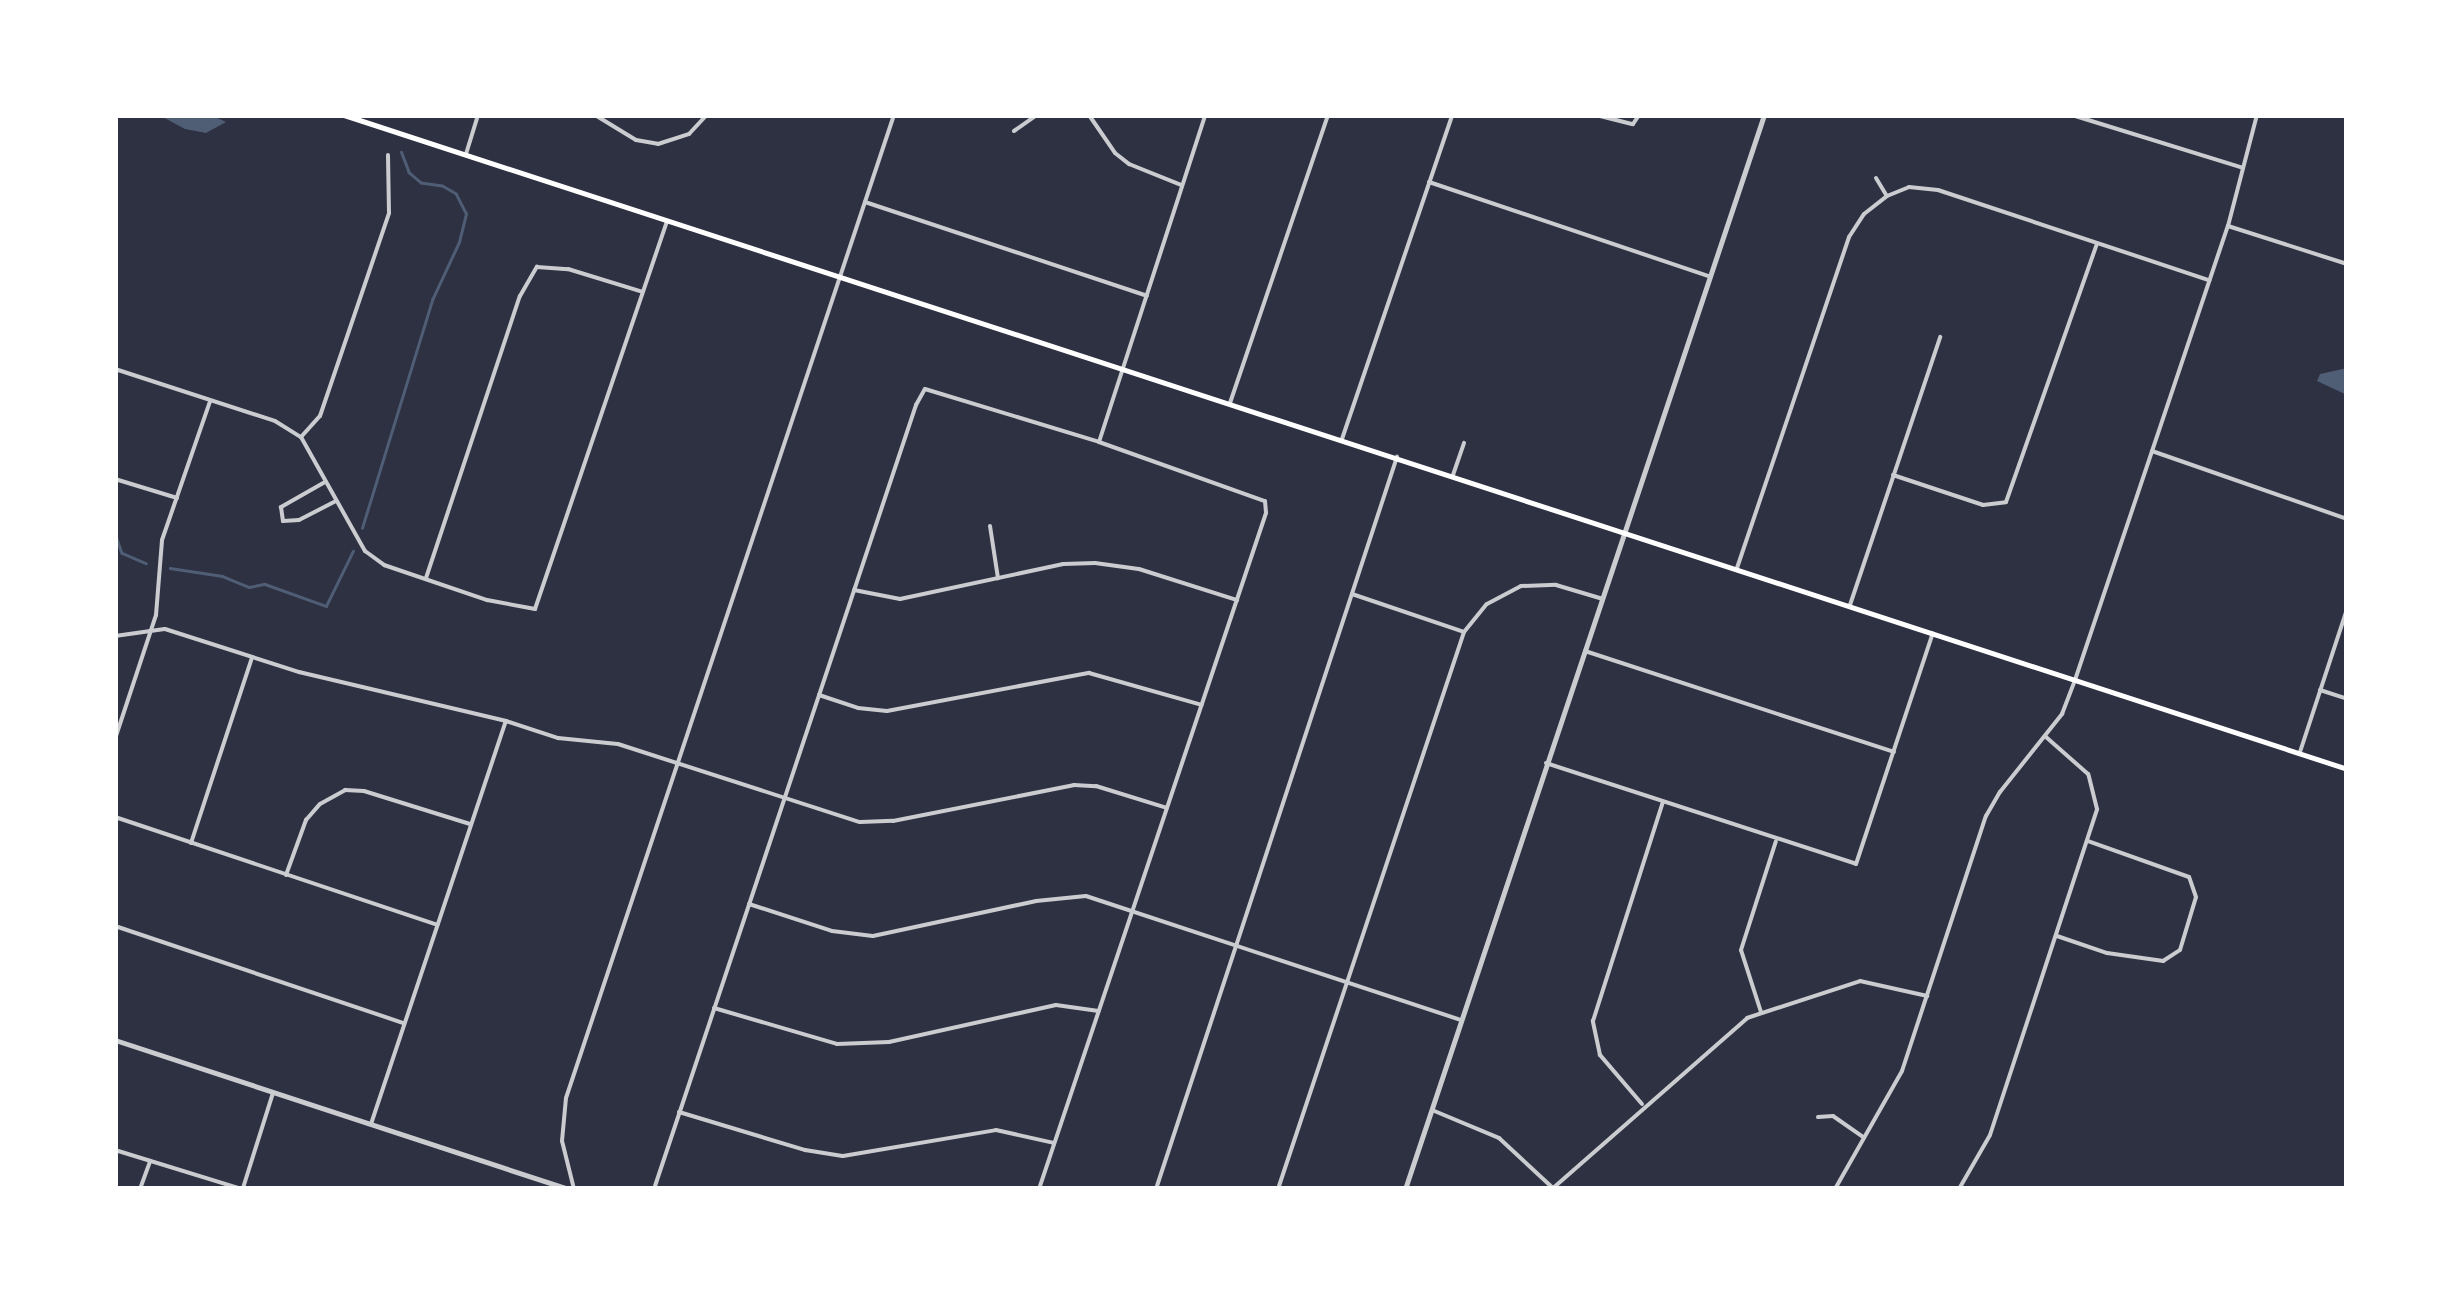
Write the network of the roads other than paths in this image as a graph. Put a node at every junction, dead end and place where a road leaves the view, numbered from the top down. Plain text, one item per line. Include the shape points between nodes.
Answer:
1 (344, 115) edge
2 (478, 115) edge
3 (595, 115) edge
4 (707, 115) edge
5 (894, 115) edge
6 (1037, 115) edge
7 (1089, 115) edge
8 (1205, 115) edge
9 (1328, 115) edge
10 (1452, 115) edge
11 (1596, 115) edge
12 (1639, 115) edge
13 (1764, 115) edge
14 (2072, 115) edge
15 (2257, 115) edge
16 (1014, 131) dead end
17 (388, 155) dead end
18 (466, 155) junction
19 (2243, 168) junction
20 (1876, 178) dead end
21 (1429, 182) junction
22 (1182, 185) junction
23 (1887, 196) junction
24 (864, 202) junction
25 (667, 220) junction
26 (2228, 226) junction
27 (2097, 244) junction
28 (2347, 264) edge
29 (839, 276) junction
30 (1710, 276) junction
31 (2209, 280) junction
32 (643, 292) junction
33 (1148, 296) junction
34 (1940, 337) dead end
35 (1123, 368) junction
36 (115, 370) edge
37 (210, 400) junction
38 (1230, 403) junction
39 (300, 437) junction
40 (1342, 439) junction
41 (1099, 442) junction
42 (1464, 443) dead end
43 (2152, 450) junction
44 (1397, 457) junction
45 (1453, 475) junction
46 (1893, 475) junction
47 (115, 478) edge
48 (325, 482) junction
49 (177, 498) junction
50 (336, 500) junction
51 (2347, 519) edge
52 (990, 526) dead end
53 (1625, 531) junction
54 (1737, 568) junction
55 (998, 578) junction
56 (426, 580) junction
57 (854, 590) junction
58 (1352, 594) junction
59 (1602, 599) junction
60 (1237, 600) junction
61 (1850, 606) junction
62 (2347, 609) edge
63 (151, 631) junction
64 (1464, 632) junction
65 (1933, 633) junction
66 (115, 636) edge
67 (1585, 651) junction
68 (252, 658) junction
69 (2076, 680) junction
70 (2320, 690) junction
71 (820, 695) junction
72 (2347, 699) edge
73 (1202, 705) junction
74 (506, 720) junction
75 (2046, 737) junction
76 (115, 739) edge
77 (1895, 752) junction
78 (2300, 754) junction
79 (678, 763) junction
80 (1546, 764) junction
81 (2347, 768) edge
82 (784, 800) junction
83 (1662, 802) junction
84 (1168, 808) junction
85 (115, 818) edge
86 (470, 824) junction
87 (1776, 840) junction
88 (2088, 841) junction
89 (192, 843) junction
90 (286, 875) junction
91 (749, 904) junction
92 (1133, 910) junction
93 (437, 925) junction
94 (115, 926) edge
95 (2056, 935) junction
96 (1238, 946) junction
97 (1347, 982) junction
98 (1926, 996) junction
99 (714, 1008) junction
100 (1099, 1011) junction
101 (1761, 1012) junction
102 (1461, 1020) junction
103 (404, 1023) junction
104 (115, 1040) edge
105 (273, 1092) junction
106 (1644, 1106) junction
107 (1432, 1110) junction
108 (679, 1112) junction
109 (1818, 1117) dead end
110 (371, 1124) junction
111 (1863, 1136) junction
112 (1055, 1143) junction
113 (115, 1150) edge
114 (150, 1161) junction
115 (1552, 1188) edge
116 (140, 1189) edge
117 (242, 1189) edge
118 (571, 1189) edge
119 (654, 1189) edge
120 (1040, 1189) edge
121 (1156, 1189) edge
122 (1278, 1189) edge
123 (1405, 1189) edge
124 (1835, 1189) edge
125 (1959, 1189) edge

1 - 18 main road
2 - 18 street
3 - 4 street via 636,140 658,144 688,134
5 - 24 street
6 - 16 street
7 - 22 street via 1114,153
8 - 22 street
9 - 38 street
10 - 21 street
11 - 12 street via 1633,124
13 - 30 street
14 - 19 street
15 - 19 street
17 - 39 street via 389,213 320,416
18 - 25 main road
19 - 26 street
20 - 23 street
21 - 30 street
21 - 40 street
22 - 33 street
23 - 27 street via 1910,188 1938,190
23 - 54 street via 1849,238
24 - 29 street
24 - 33 street
25 - 29 main road
25 - 32 street
26 - 28 street
26 - 31 street
27 - 31 street
27 - 46 street via 2006,502 1983,505
29 - 35 main road
29 - 79 street
30 - 53 street
31 - 43 street
32 - 56 street via 537,267 520,296
32 - 56 street via 535,609
33 - 35 street
34 - 46 street
35 - 38 main road
35 - 41 street
36 - 37 street
37 - 39 street
37 - 49 street
38 - 40 main road
39 - 48 street
40 - 44 main road
41 - 57 street via 926,389
41 - 60 street via 1265,501
42 - 45 street
43 - 51 street
43 - 69 street
44 - 45 main road
44 - 58 street
45 - 53 main road
46 - 61 street
47 - 49 street
48 - 50 street
48 - 50 street via 282,507 283,521
49 - 63 street via 158,559
50 - 56 street via 365,551
52 - 55 street
53 - 54 main road
53 - 59 street
54 - 61 main road
55 - 57 street via 900,598
55 - 60 street via 1095,562
57 - 71 street
58 - 64 street
58 - 96 street
59 - 64 street via 1550,584 1515,587 1487,604
59 - 67 street
60 - 73 street
61 - 65 main road
62 - 70 street
63 - 66 street
63 - 68 street via 165,629
63 - 76 street
64 - 97 street
65 - 69 main road
65 - 77 street
67 - 77 street
67 - 80 street
68 - 74 street
68 - 89 street
69 - 75 street
69 - 78 main road
70 - 72 street
70 - 78 street
71 - 73 street via 886,711 1089,673
71 - 82 street
73 - 84 street
74 - 79 street
74 - 86 street
75 - 88 street via 2082,767 2094,788 2097,808
75 - 98 street via 1986,816
77 - 87 street via 1856,864
78 - 81 main road
79 - 82 street
79 - 118 street via 562,1112
80 - 83 street
80 - 102 street
82 - 84 street via 874,823 1088,784
82 - 91 street
83 - 87 street
83 - 106 street via 1593,1022 1600,1055
84 - 92 street
85 - 89 street
86 - 90 street via 345,790 306,820
86 - 93 street
87 - 101 street via 1741,950
88 - 95 street
88 - 95 street via 2189,877 2196,898 2180,950 2163,961 2107,953
89 - 90 street
90 - 93 street
91 - 92 street via 832,931 873,936 1068,896
91 - 99 street
92 - 96 street
92 - 100 street
93 - 103 street
94 - 103 street
95 - 125 street via 1990,1135
96 - 97 street
96 - 121 street
97 - 102 street
97 - 122 street
98 - 101 street via 1860,981
98 - 111 street via 1891,1096
99 - 100 street via 837,1044 888,1042 1056,1005
99 - 108 street
100 - 112 street
101 - 106 street via 1733,1026
102 - 107 street
103 - 110 street
104 - 105 street
105 - 110 street
105 - 117 street
106 - 115 street
107 - 115 street via 1499,1138
107 - 123 street
108 - 112 street via 843,1156 996,1130
108 - 119 street
109 - 111 street via 1833,1116
110 - 118 street
111 - 124 street
112 - 120 street
113 - 114 street
114 - 116 street
114 - 117 street

